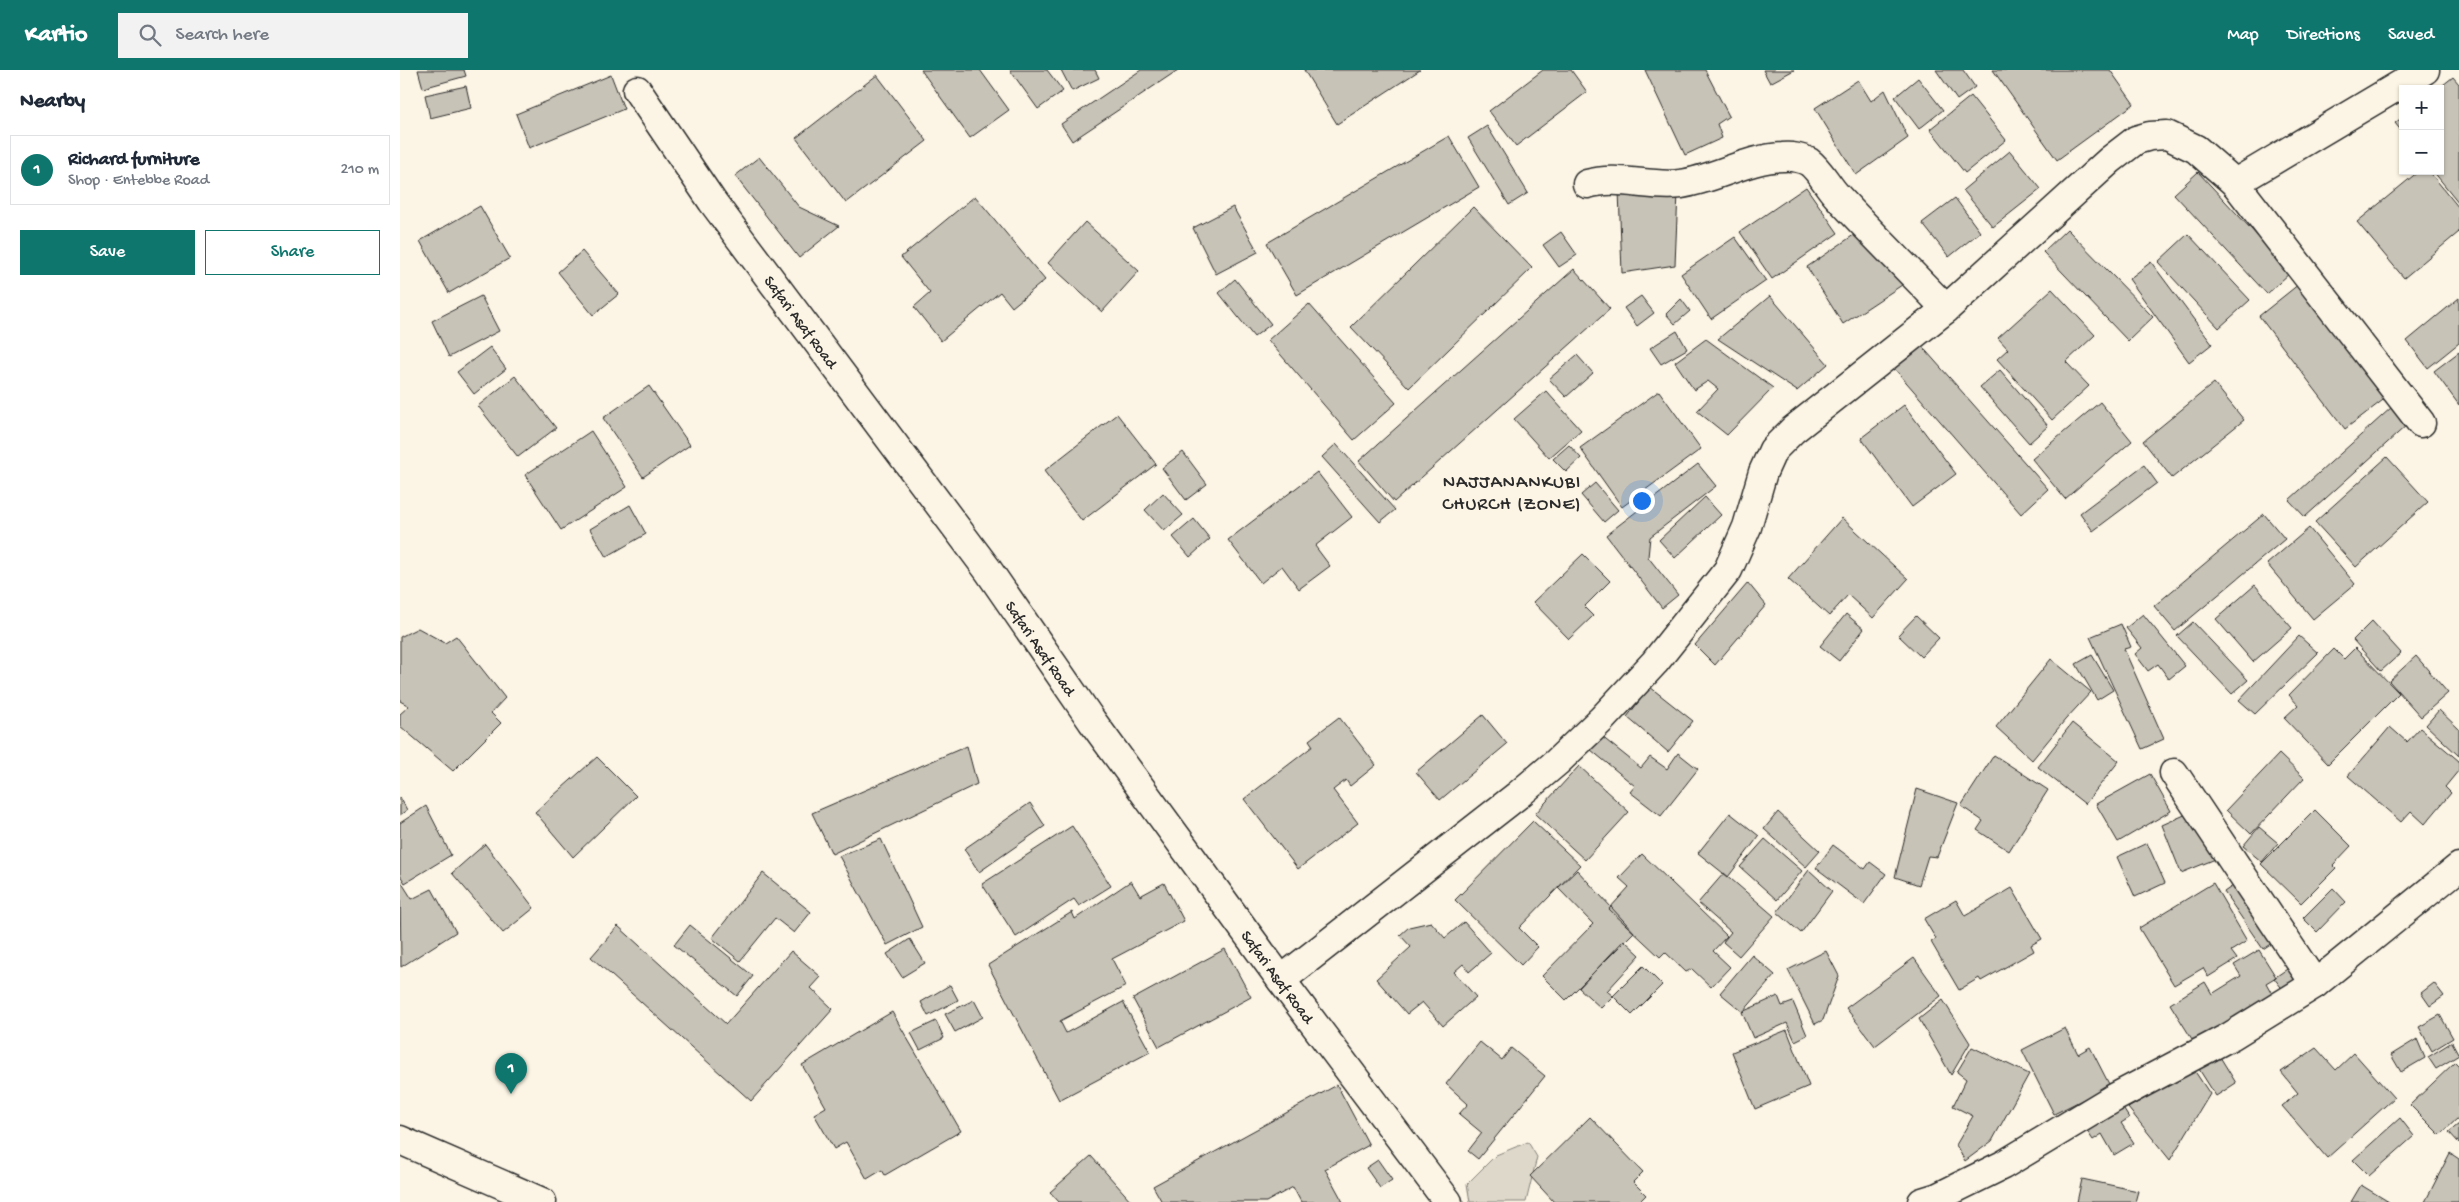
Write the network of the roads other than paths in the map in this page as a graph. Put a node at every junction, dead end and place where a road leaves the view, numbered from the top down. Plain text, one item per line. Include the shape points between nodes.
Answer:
1 (2425, 70) edge
2 (637, 90) dead end
3 (2235, 183) junction
4 (1587, 184) dead end
5 (1946, 309) junction
6 (2422, 423) dead end
7 (2174, 773) dead end
8 (2459, 867) edge
9 (1281, 980) junction
10 (2315, 984) junction
11 (400, 1140) edge
12 (542, 1202) edge
13 (1448, 1202) edge
14 (1922, 1202) edge

1 - 3 street
2 - 9 street, Safari Asaf Road via 712,201 988,570 1092,721
3 - 5 street via 2196,148 2167,136 2136,140
3 - 6 street
4 - 5 street via 1614,180 1674,185 1766,159 1797,158 1810,163 1836,196
5 - 9 street via 1793,430 1773,450 1728,570 1655,662 1601,720 1518,795
7 - 10 street
8 - 10 street
9 - 13 street, Safari Asaf Road
10 - 14 street via 2232,1036 2114,1098 2004,1165
11 - 12 street

